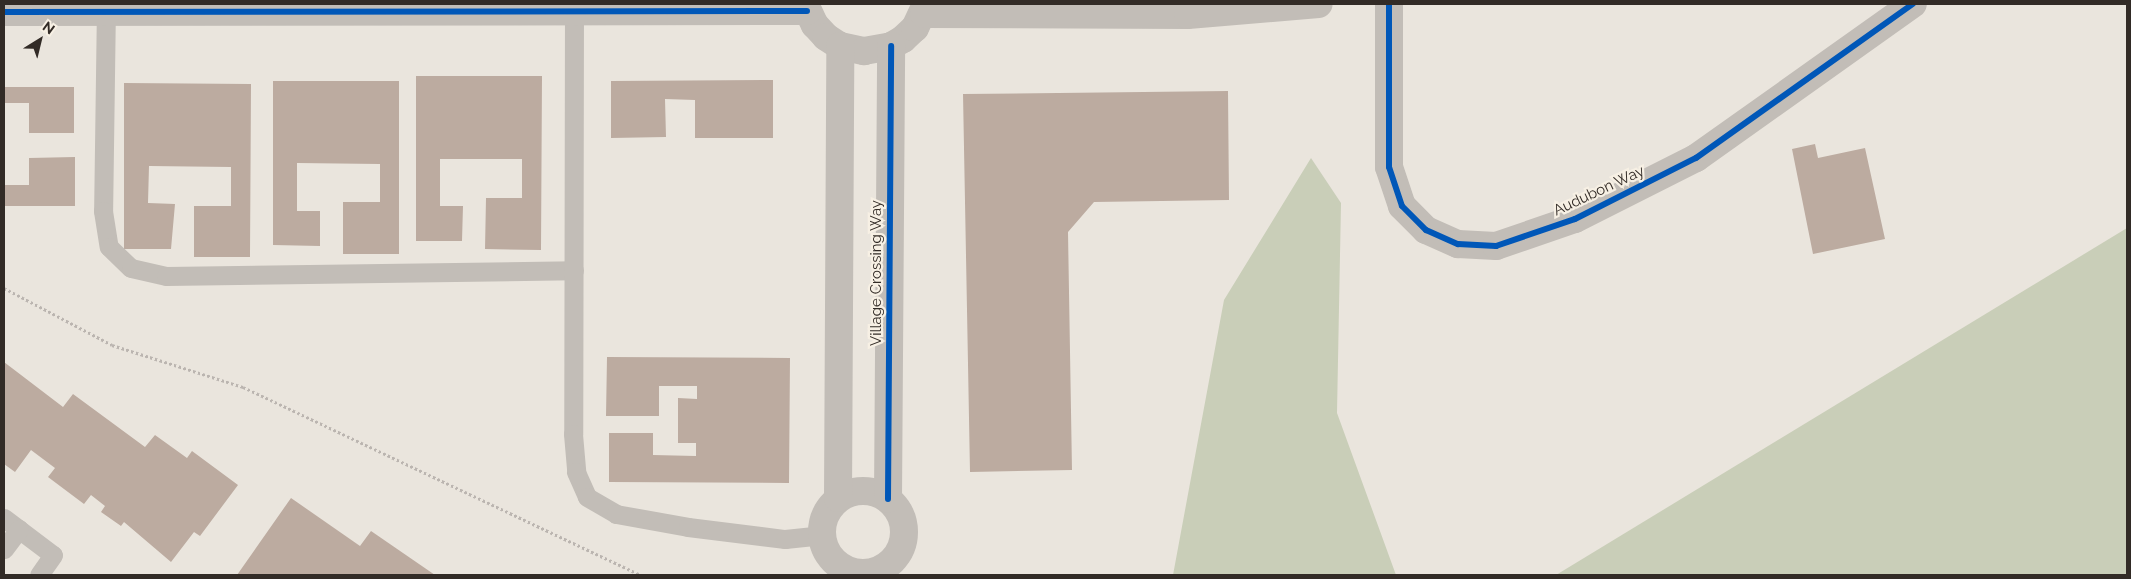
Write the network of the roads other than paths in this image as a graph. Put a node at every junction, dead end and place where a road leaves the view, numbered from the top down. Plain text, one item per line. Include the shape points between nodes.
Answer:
1 (1318, 4) edge
2 (1389, 4) edge
3 (1913, 4) edge
4 (806, 7) edge
5 (106, 8) edge
6 (574, 9) edge
7 (925, 9) edge
8 (1188, 9) edge
9 (4, 12) edge
10 (840, 46) junction
11 (891, 46) junction
12 (574, 270) junction
13 (838, 498) junction
14 (888, 499) junction
15 (11, 524) edge
16 (821, 536) junction
17 (4, 549) edge
18 (39, 575) edge

1 - 8 street
2 - 3 street, Audubon Way via 1389,167 1402,206 1426,230 1458,244 1496,246 1575,219 1696,158
4 - 6 street
4 - 10 street via 815,25
5 - 6 street
5 - 9 street
5 - 12 lane via 103,211 109,247 131,268 166,276
6 - 12 lane
7 - 8 street
7 - 11 street via 915,28
10 - 11 street via 864,51
10 - 13 street
11 - 14 street, Village Crossing Way
12 - 16 lane via 573,434 576,472 587,497 616,514 688,527 785,539
13 - 14 street via 863,490
13 - 16 street via 822,521
14 - 16 street via 898,509 905,535 901,549 883,569 870,574 843,568 824,549
15 - 17 lane
15 - 18 lane via 53,555

